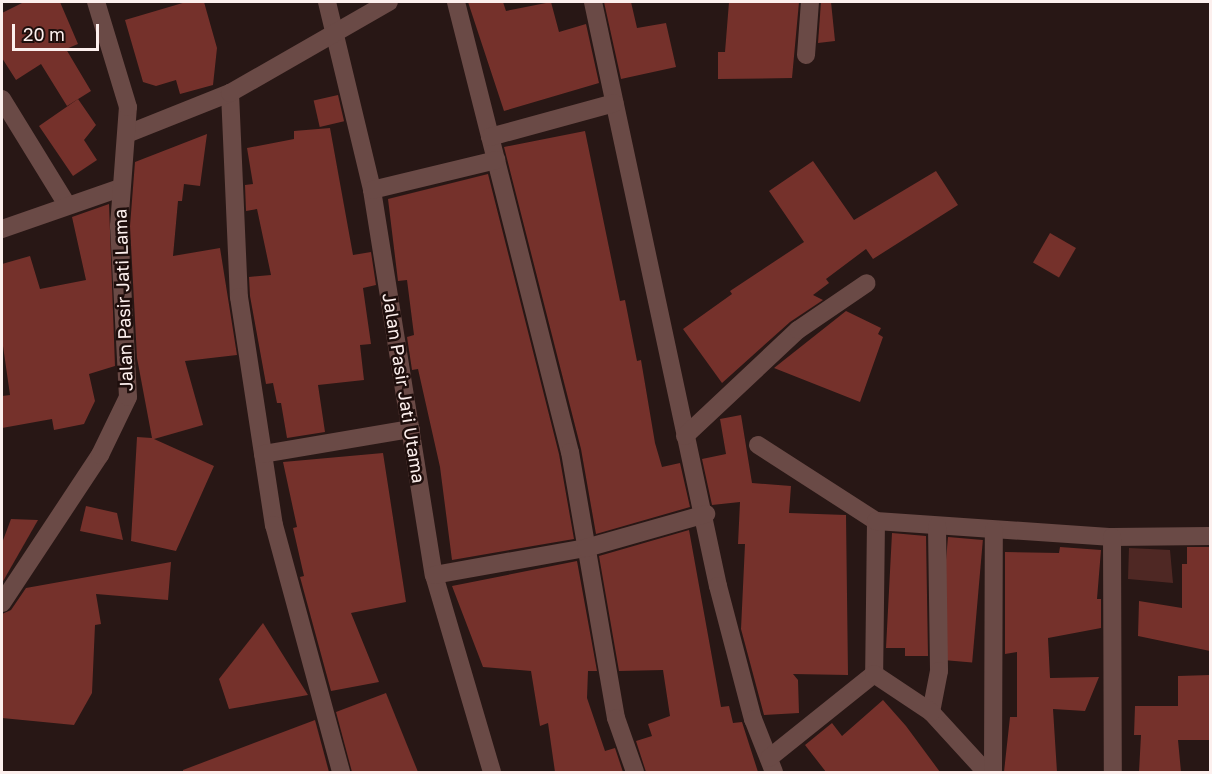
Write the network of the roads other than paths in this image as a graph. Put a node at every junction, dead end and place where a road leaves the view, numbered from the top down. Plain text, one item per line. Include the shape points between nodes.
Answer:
1 (96, 2) edge
2 (327, 2) edge
3 (389, 2) edge
4 (456, 2) edge
5 (593, 2) edge
6 (810, 2) edge
7 (335, 29) junction
8 (806, 55) dead end
9 (230, 93) junction
10 (2, 99) edge
11 (614, 103) junction
12 (127, 134) junction
13 (490, 136) junction
14 (496, 160) junction
15 (120, 188) junction
16 (372, 190) junction
17 (66, 203) junction
18 (2, 228) edge
19 (867, 283) dead end
20 (411, 429) junction
21 (685, 436) junction
22 (758, 445) dead end
23 (263, 454) junction
24 (706, 514) junction
25 (876, 521) junction
26 (937, 526) junction
27 (994, 530) junction
28 (1210, 536) edge
29 (1112, 537) junction
30 (586, 548) junction
31 (434, 575) junction
32 (2, 603) edge
33 (874, 674) junction
34 (931, 712) junction
35 (771, 765) edge
36 (341, 772) edge
37 (492, 772) edge
38 (634, 772) edge
39 (986, 772) edge
40 (993, 772) edge
41 (1113, 772) edge

1 - 12 street, Jalan Pasir Jati Lama via 128,107
2 - 7 street, Jalan Pasir Jati Utama
3 - 7 street
4 - 13 street
5 - 11 street
6 - 8 street
7 - 9 street
7 - 16 street, Jalan Pasir Jati Utama
9 - 12 street
9 - 23 street via 239,297
10 - 17 street
11 - 13 street
11 - 21 street
12 - 15 street, Jalan Pasir Jati Lama
13 - 14 street
14 - 16 street
14 - 30 street via 570,452
15 - 17 street
15 - 32 street, Jalan Pasir Jati Lama via 128,397 100,455 9,585
16 - 20 street, Jalan Pasir Jati Utama
17 - 18 street
19 - 21 street via 798,330
20 - 23 street
20 - 31 street, Jalan Pasir Jati Utama
21 - 24 street
22 - 25 street
23 - 36 street via 274,525
24 - 30 street
24 - 35 street via 718,586 753,719
25 - 26 street
25 - 33 street
26 - 27 street
26 - 34 street via 939,671
27 - 29 street
27 - 40 street
28 - 29 street
29 - 41 street
30 - 31 street
30 - 38 street via 616,718
31 - 37 street, Jalan Pasir Jati Utama
33 - 34 street
33 - 35 street
34 - 39 street

